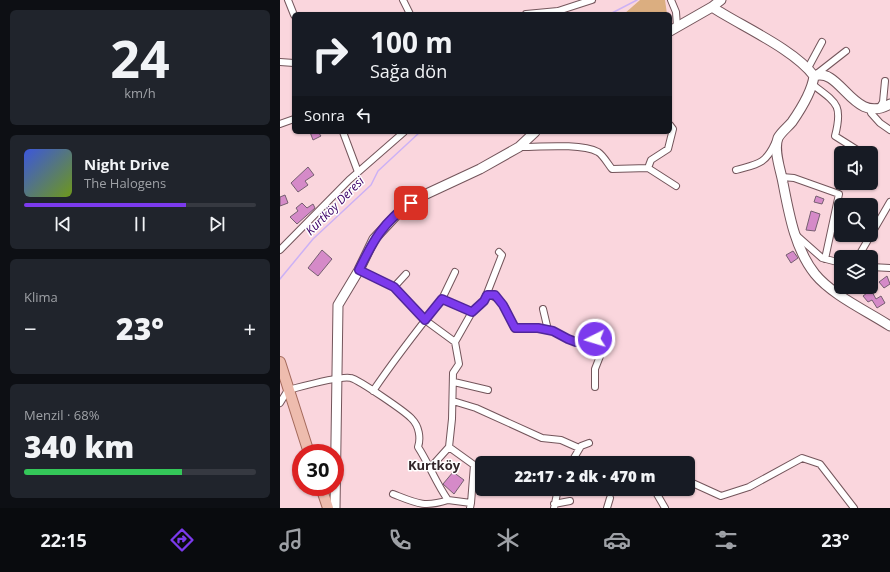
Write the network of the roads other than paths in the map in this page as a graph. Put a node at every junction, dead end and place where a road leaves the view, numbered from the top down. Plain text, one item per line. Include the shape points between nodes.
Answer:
1 (288, 0) edge
2 (403, 0) edge
3 (590, 0) edge
4 (671, 0) edge
5 (722, 0) edge
6 (712, 7) junction
7 (293, 12) edge
8 (409, 12) edge
9 (547, 12) edge
10 (673, 29) edge
11 (822, 42) dead end
12 (846, 51) dead end
13 (280, 62) edge
14 (292, 63) edge
15 (808, 68) junction
16 (814, 80) junction
17 (885, 81) dead end
18 (890, 104) edge
19 (875, 109) junction
20 (292, 120) edge
21 (280, 124) edge
22 (890, 130) edge
23 (344, 134) edge
24 (402, 134) edge
25 (532, 134) edge
26 (672, 134) edge
27 (778, 138) junction
28 (851, 146) edge
29 (519, 147) junction
30 (648, 168) junction
31 (736, 170) dead end
32 (358, 172) junction
33 (782, 177) junction
34 (676, 186) dead end
35 (890, 202) edge
36 (888, 211) edge
37 (795, 234) junction
38 (280, 250) edge
39 (863, 250) edge
40 (499, 252) dead end
41 (825, 259) junction
42 (834, 261) edge
43 (878, 267) edge
44 (890, 268) edge
45 (359, 270) junction
46 (455, 272) dead end
47 (406, 274) dead end
48 (394, 287) junction
49 (487, 295) junction
50 (442, 299) junction
51 (543, 309) dead end
52 (472, 312) junction
53 (425, 320) junction
54 (890, 326) edge
55 (548, 330) junction
56 (455, 342) junction
57 (280, 362) edge
58 (336, 377) junction
59 (454, 382) junction
60 (595, 387) dead end
61 (288, 390) junction
62 (488, 390) dead end
63 (373, 391) junction
64 (453, 401) junction
65 (280, 403) edge
66 (589, 443) dead end
67 (306, 444) edge
68 (449, 447) junction
69 (579, 448) junction
70 (575, 456) edge
71 (431, 467) junction
72 (695, 484) edge
73 (393, 494) dead end
74 (324, 496) edge
75 (556, 496) edge
76 (658, 496) edge
77 (610, 498) dead end
78 (448, 500) junction
79 (570, 501) dead end
80 (471, 506) edge
81 (554, 506) edge
82 (328, 508) edge
83 (335, 508) edge
84 (607, 508) edge
85 (665, 508) edge
86 (854, 508) edge

1 - 7 street
2 - 8 street
3 - 9 street
4 - 10 street via 676,12
5 - 6 street
6 - 10 street
6 - 15 street via 768,40
11 - 15 street
12 - 16 street
13 - 14 street
15 - 16 street
16 - 19 street via 819,74 825,76 838,84 851,98
16 - 27 street via 792,121
16 - 28 street via 839,109 835,136
17 - 19 street via 884,102
18 - 19 street
19 - 22 street via 871,113
20 - 21 street
23 - 32 street
24 - 32 street
25 - 29 street
26 - 30 street via 668,149 651,160
27 - 31 street via 769,156 764,160 756,165
27 - 33 street via 777,149
29 - 30 street via 560,146 591,150 599,153 612,169
29 - 45 street via 480,169 422,196 401,210 374,239
30 - 34 street
32 - 38 street
33 - 37 street
33 - 41 street via 794,178 839,194
35 - 36 street
36 - 39 street
37 - 41 street
37 - 54 street via 803,255 816,274 850,301
40 - 49 street via 502,255
41 - 42 street
43 - 44 street
45 - 48 street
45 - 58 street via 338,305
46 - 50 street
47 - 48 street
48 - 53 street
49 - 52 street
49 - 55 street via 495,295 500,299 515,328
50 - 52 street
50 - 53 street
51 - 55 street
52 - 56 street
53 - 56 street
53 - 63 street
55 - 60 street via 576,342 595,339 601,342 604,346 595,369
56 - 59 street via 459,364 454,373
57 - 61 main road
58 - 61 street
58 - 63 street via 350,378
58 - 83 street
59 - 62 street
59 - 64 street
61 - 65 street
61 - 67 main road
63 - 71 street via 412,418 418,428 418,447
64 - 68 street
64 - 69 street via 476,408 542,438 561,440
66 - 69 street
68 - 71 street
68 - 80 street via 474,465
69 - 70 street
71 - 78 street
72 - 86 street via 721,496 749,487 802,458 820,464
73 - 78 street via 424,505
74 - 82 main road
75 - 81 street
76 - 85 street
77 - 84 street
78 - 80 street
79 - 81 street

